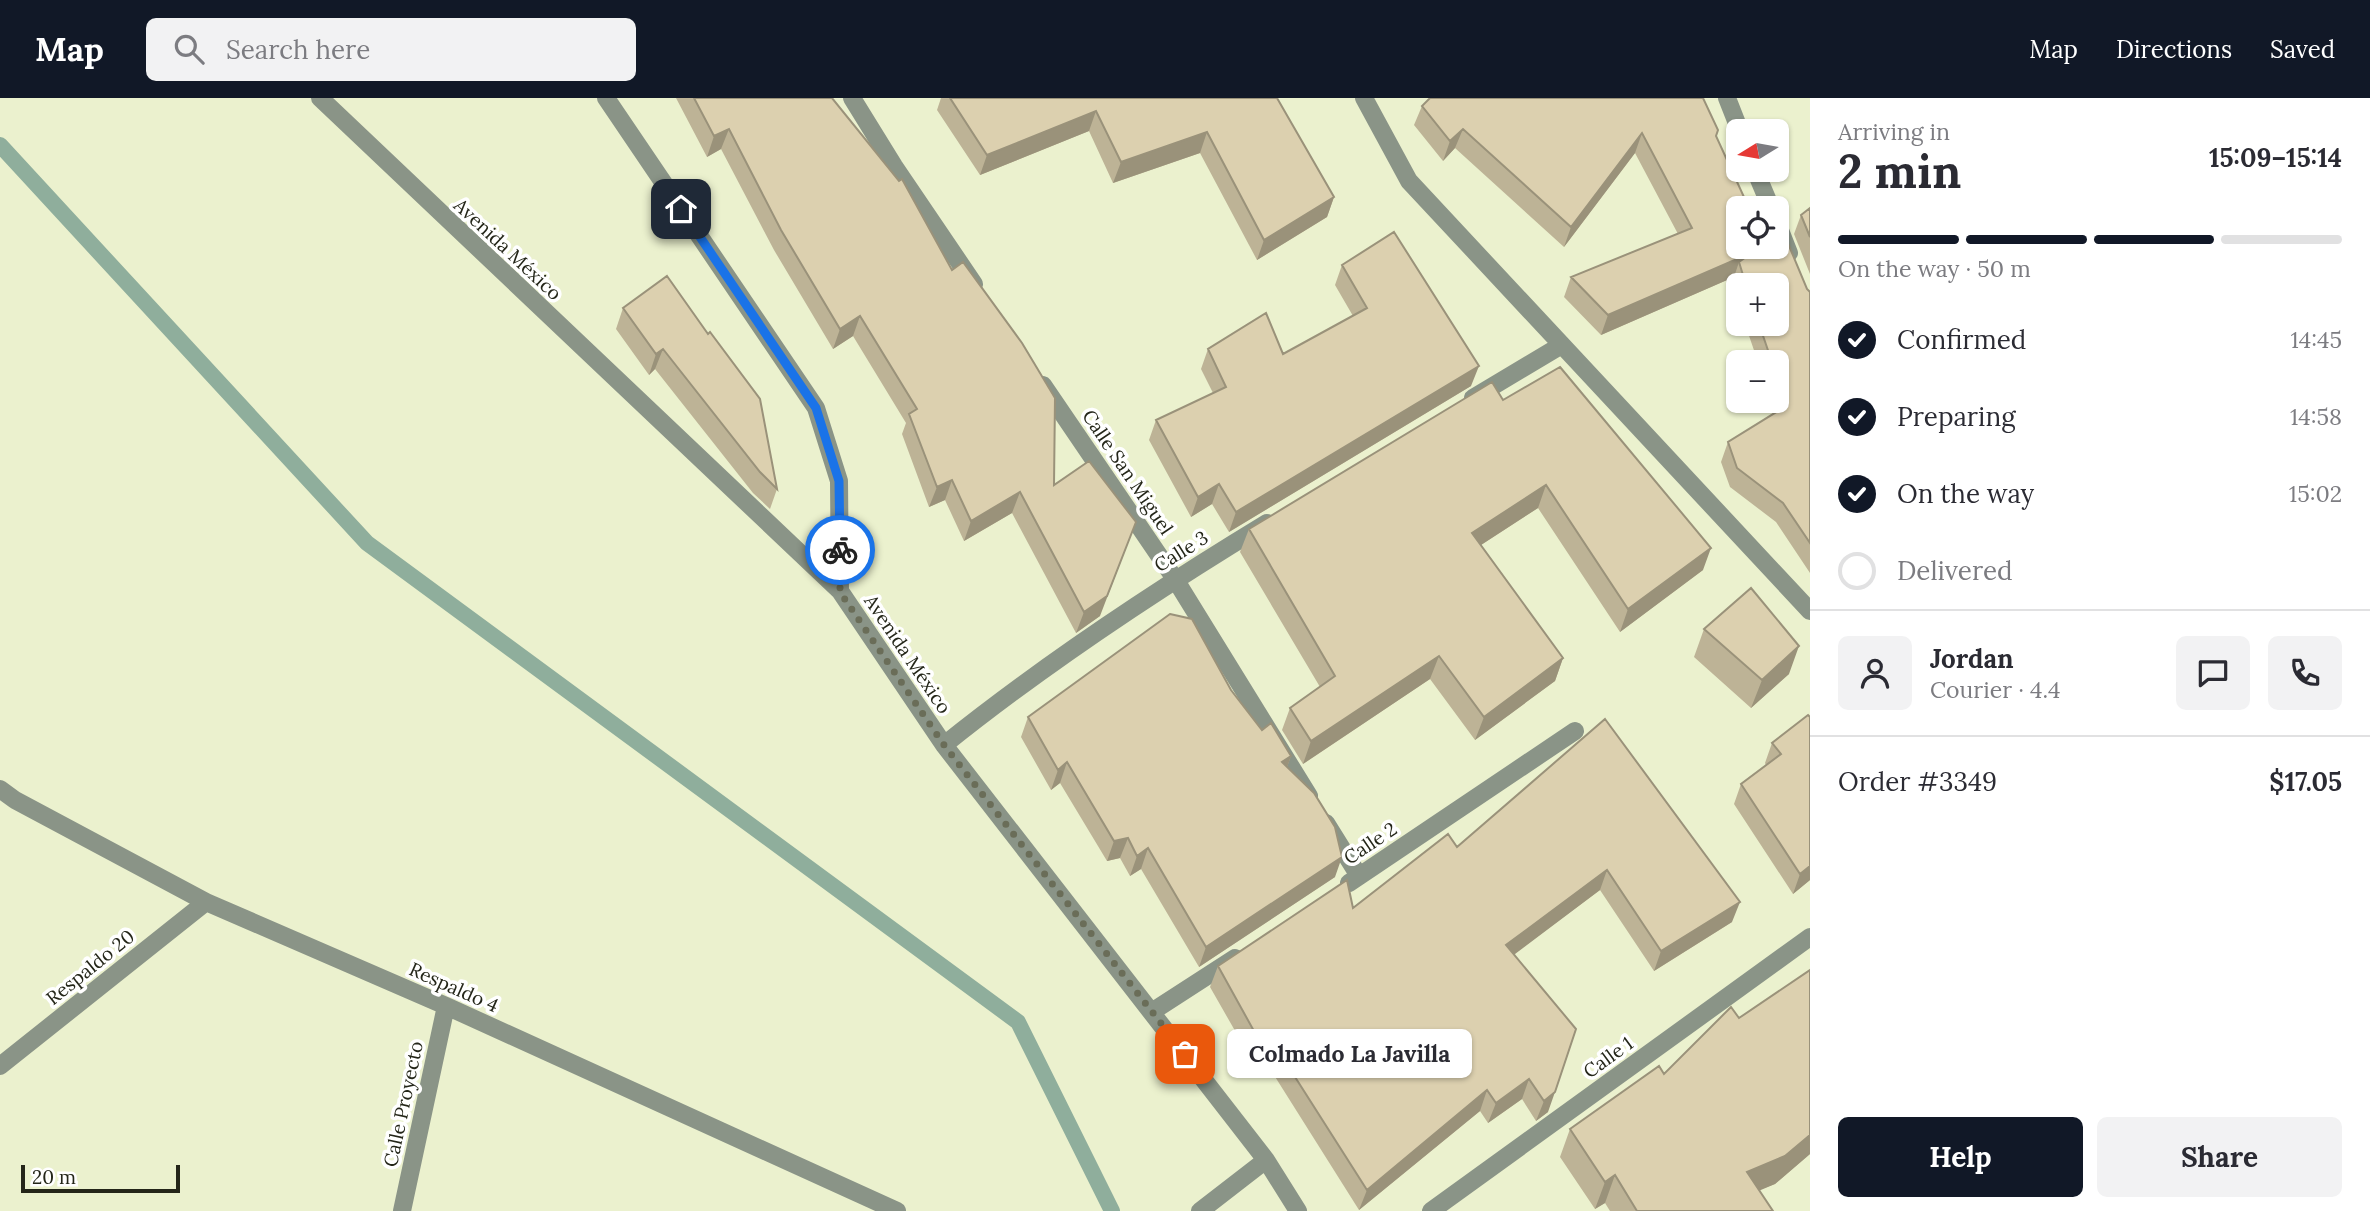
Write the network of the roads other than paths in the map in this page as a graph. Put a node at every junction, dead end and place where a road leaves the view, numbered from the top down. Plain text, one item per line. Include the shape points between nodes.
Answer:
1 (320, 98) edge
2 (606, 98) edge
3 (852, 98) edge
4 (1364, 98) edge
5 (1727, 98) edge
6 (1735, 119) edge
7 (1789, 251) edge
8 (1796, 268) edge
9 (987, 304) edge
10 (1560, 346) junction
11 (1034, 372) edge
12 (1455, 409) edge
13 (1280, 515) edge
14 (1175, 579) junction
15 (840, 592) junction
16 (1810, 611) edge
17 (1575, 731) dead end
18 (944, 745) junction
19 (0, 789) edge
20 (1359, 876) junction
21 (1336, 891) edge
22 (205, 902) junction
23 (1810, 937) edge
24 (1244, 951) edge
25 (446, 1006) junction
26 (1153, 1011) junction
27 (0, 1066) edge
28 (1266, 1160) junction
29 (402, 1211) edge
30 (897, 1211) edge
31 (1200, 1211) edge
32 (1298, 1211) edge
33 (1431, 1211) edge

1 - 15 street, Avenida México
2 - 15 street via 816,408 839,481
3 - 9 street
4 - 10 street via 1409,181
5 - 6 street
7 - 8 street
10 - 12 street
10 - 16 street
11 - 14 street, Calle San Miguel
13 - 14 street, Calle 3
14 - 18 street, Calle 3 via 1005,696
14 - 20 street, Calle San Miguel
15 - 18 street, Avenida México
17 - 20 street, Calle 2
18 - 26 street, Avenida México
19 - 22 street, Respaldo 4
20 - 21 street, Calle 2
22 - 25 street, Respaldo 4
22 - 27 street, Respaldo 20
23 - 33 street, Calle 1
24 - 26 street
25 - 29 street, Calle Proyecto
25 - 30 street, Respaldo 4
26 - 28 street, Avenida México
28 - 31 street
28 - 32 street, Avenida México

